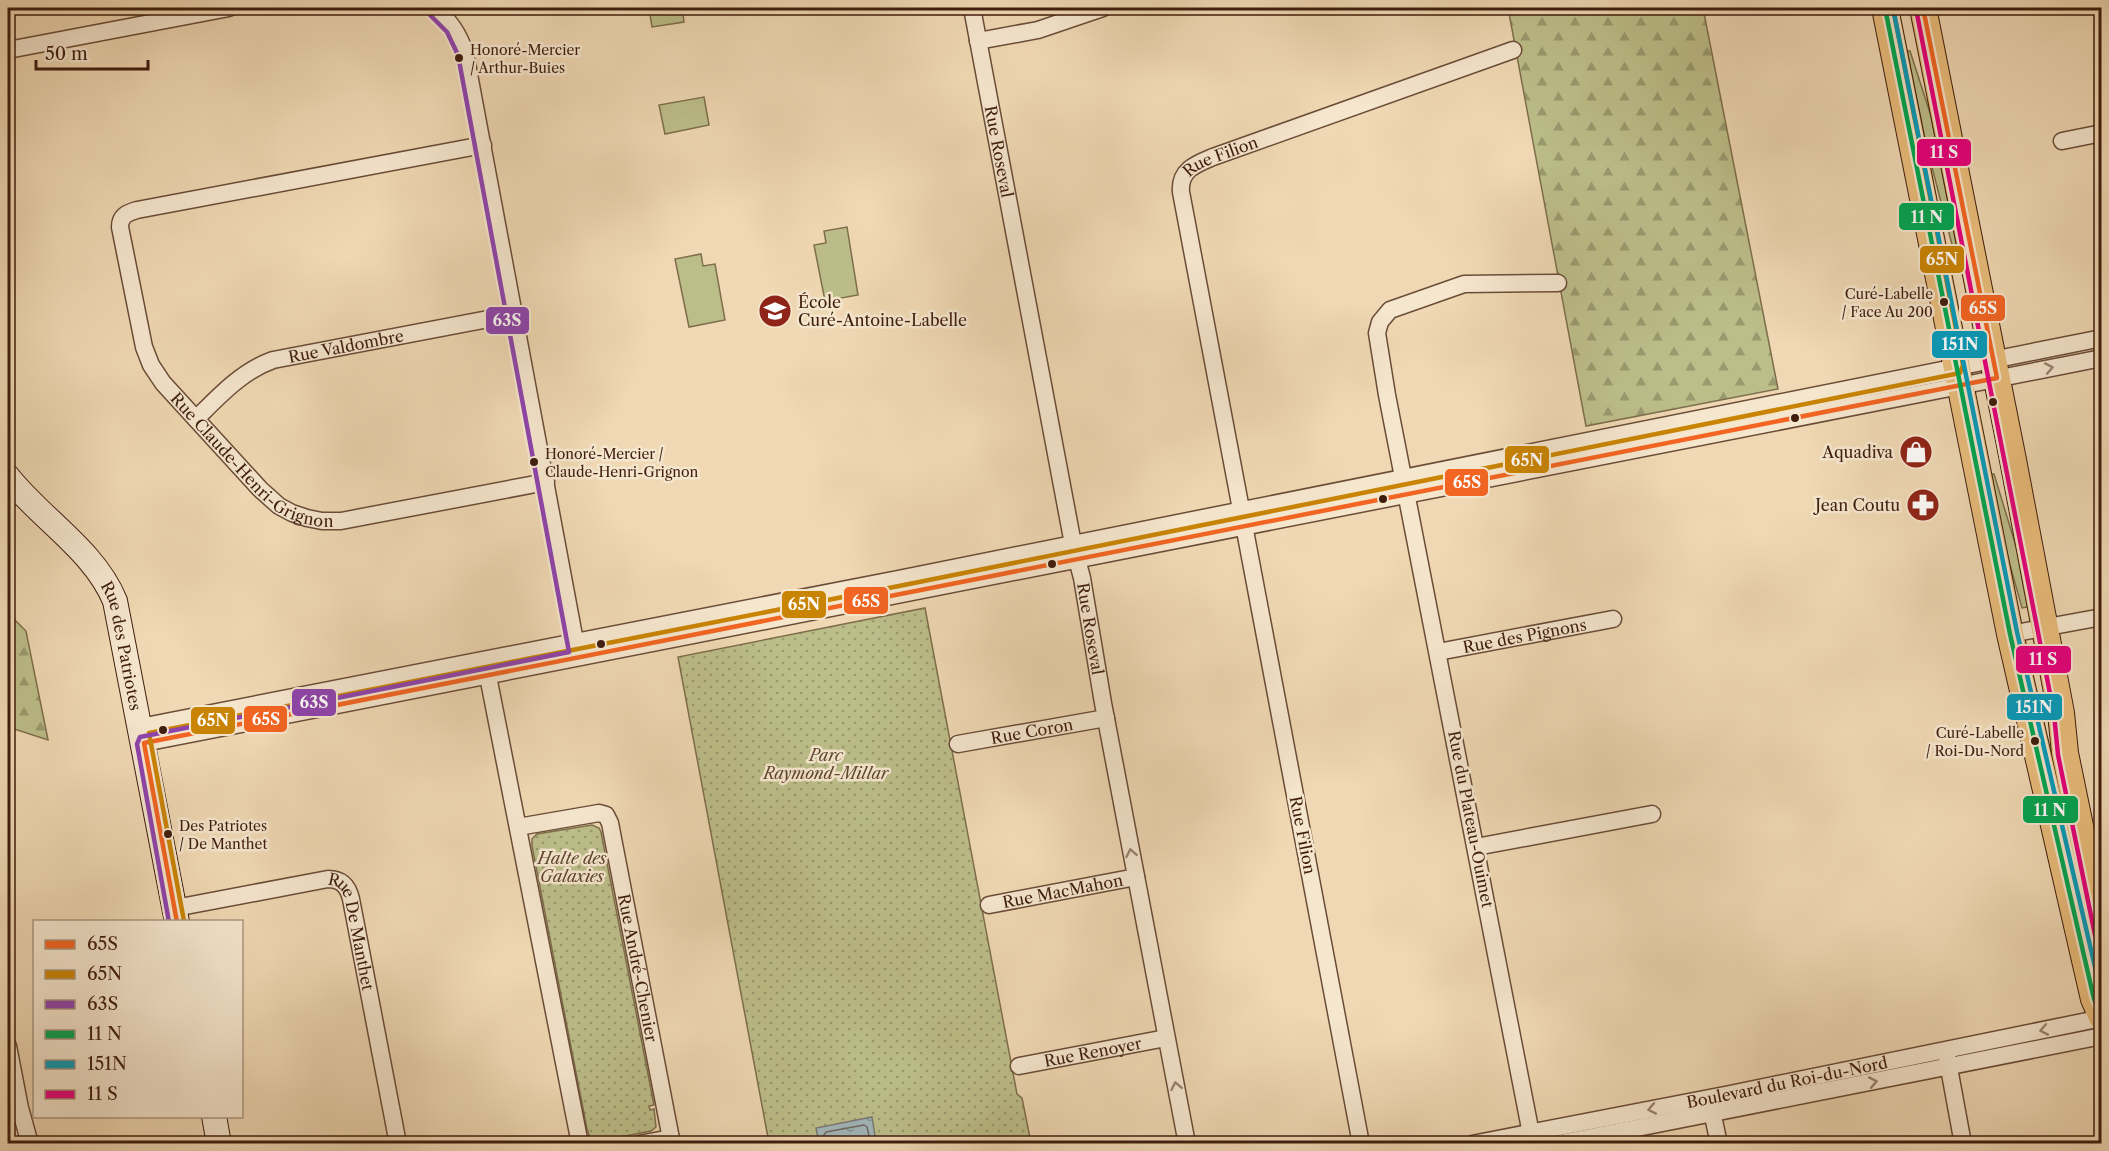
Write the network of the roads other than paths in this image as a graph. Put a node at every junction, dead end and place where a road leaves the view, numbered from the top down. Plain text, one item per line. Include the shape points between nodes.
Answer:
1 (229, 8) edge
2 (434, 8) edge
3 (972, 8) edge
4 (1103, 8) edge
5 (1885, 8) edge
6 (1923, 8) edge
7 (978, 41) junction
8 (8, 50) edge
9 (1513, 51) dead end
10 (2102, 133) edge
11 (2062, 141) dead end
12 (483, 145) junction
13 (1558, 283) dead end
14 (515, 314) junction
15 (2102, 338) edge
16 (2102, 358) edge
17 (1995, 369) junction
18 (1958, 376) junction
19 (196, 419) junction
20 (8, 477) edge
21 (1404, 478) junction
22 (546, 482) junction
23 (1407, 495) junction
24 (1242, 518) junction
25 (1074, 552) junction
26 (2102, 617) edge
27 (1613, 619) dead end
28 (2044, 628) junction
29 (2010, 634) junction
30 (577, 650) junction
31 (1438, 652) junction
32 (485, 659) junction
33 (488, 676) junction
34 (1106, 718) junction
35 (142, 735) junction
36 (958, 744) dead end
37 (1652, 814) dead end
38 (518, 827) junction
39 (1476, 847) junction
40 (1136, 877) junction
41 (988, 905) dead end
42 (176, 915) edge
43 (2102, 933) edge
44 (2102, 1018) edge
45 (2102, 1036) edge
46 (1166, 1038) junction
47 (8, 1046) edge
48 (1946, 1050) junction
49 (1019, 1066) dead end
50 (1949, 1067) junction
51 (1711, 1105) junction
52 (214, 1118) edge
53 (1532, 1138) edge
54 (671, 1141) edge
55 (30, 1143) edge
56 (219, 1143) edge
57 (398, 1143) edge
58 (580, 1143) edge
59 (639, 1143) edge
60 (1187, 1143) edge
61 (1361, 1143) edge
62 (1472, 1143) edge
63 (1556, 1143) edge
64 (1719, 1143) edge
65 (1964, 1143) edge

1 - 8 street
2 - 12 street via 461,41
3 - 7 street, Rue Roseval
4 - 7 street via 1038,30
5 - 18 main road
6 - 17 main road
7 - 25 street, Rue Roseval
9 - 24 street, Rue Filion via 1213,157 1183,176 1182,192
10 - 11 street
12 - 14 street
12 - 19 street, Rue Claude-Henri-Grignon via 133,211 124,216 120,227 146,354 159,377
13 - 21 street via 1464,284 1387,313 1377,333
14 - 19 street, Rue Valdombre via 273,360 243,375
14 - 22 street
15 - 17 street
17 -> 16 street
17 - 18 street
17 - 28 main road
18 - 21 street
18 - 23 street
18 - 29 main road
19 - 22 street, Rue Claude-Henri-Grignon via 273,501 292,513 315,520 349,520
20 - 35 street, Rue des Patriotes via 83,555 109,589 118,612
21 - 23 street, Rue du Plateau-Ouimet
21 - 24 street
22 - 30 street
23 - 24 street
23 - 31 street, Rue du Plateau-Ouimet
24 - 25 street
24 - 61 street, Rue Filion
25 - 30 street
25 - 34 street, Rue Roseval
26 - 28 street
27 - 31 street, Rue des Pignons
28 - 29 street
28 - 43 main road
29 - 44 main road via 2094,999
30 - 32 street
30 - 33 street
31 - 39 street, Rue du Plateau-Ouimet
32 - 33 street
32 - 35 street
33 - 35 street
33 - 38 street
34 - 36 street, Rue Coron
40 -> 34 street, Rue Roseval
35 - 42 street, Rue des Patriotes
37 - 39 street
38 - 54 street, Rue André-Chenier via 594,813 603,813 610,823
38 - 58 street
39 - 53 street, Rue du Plateau-Ouimet
40 - 41 street, Rue MacMahon
40 - 46 street, Rue Roseval
42 - 57 street, Rue De Manthet via 328,879 345,885 351,898
44 -> 48 street, Boulevard du Roi-du-Nord
45 - 50 street, Boulevard du Roi-du-Nord
46 - 49 street, Rue Renoyer
60 -> 46 street, Rue Roseval
47 - 55 street
48 - 50 street
48 - 51 street, Boulevard du Roi-du-Nord
51 -> 50 street, Boulevard du Roi-du-Nord
50 - 65 street
51 -> 53 street, Boulevard du Roi-du-Nord
51 - 63 street, Boulevard du Roi-du-Nord
51 - 64 street
52 - 56 street
53 - 62 street, Boulevard du Roi-du-Nord
54 - 59 street, Rue André-Chenier

